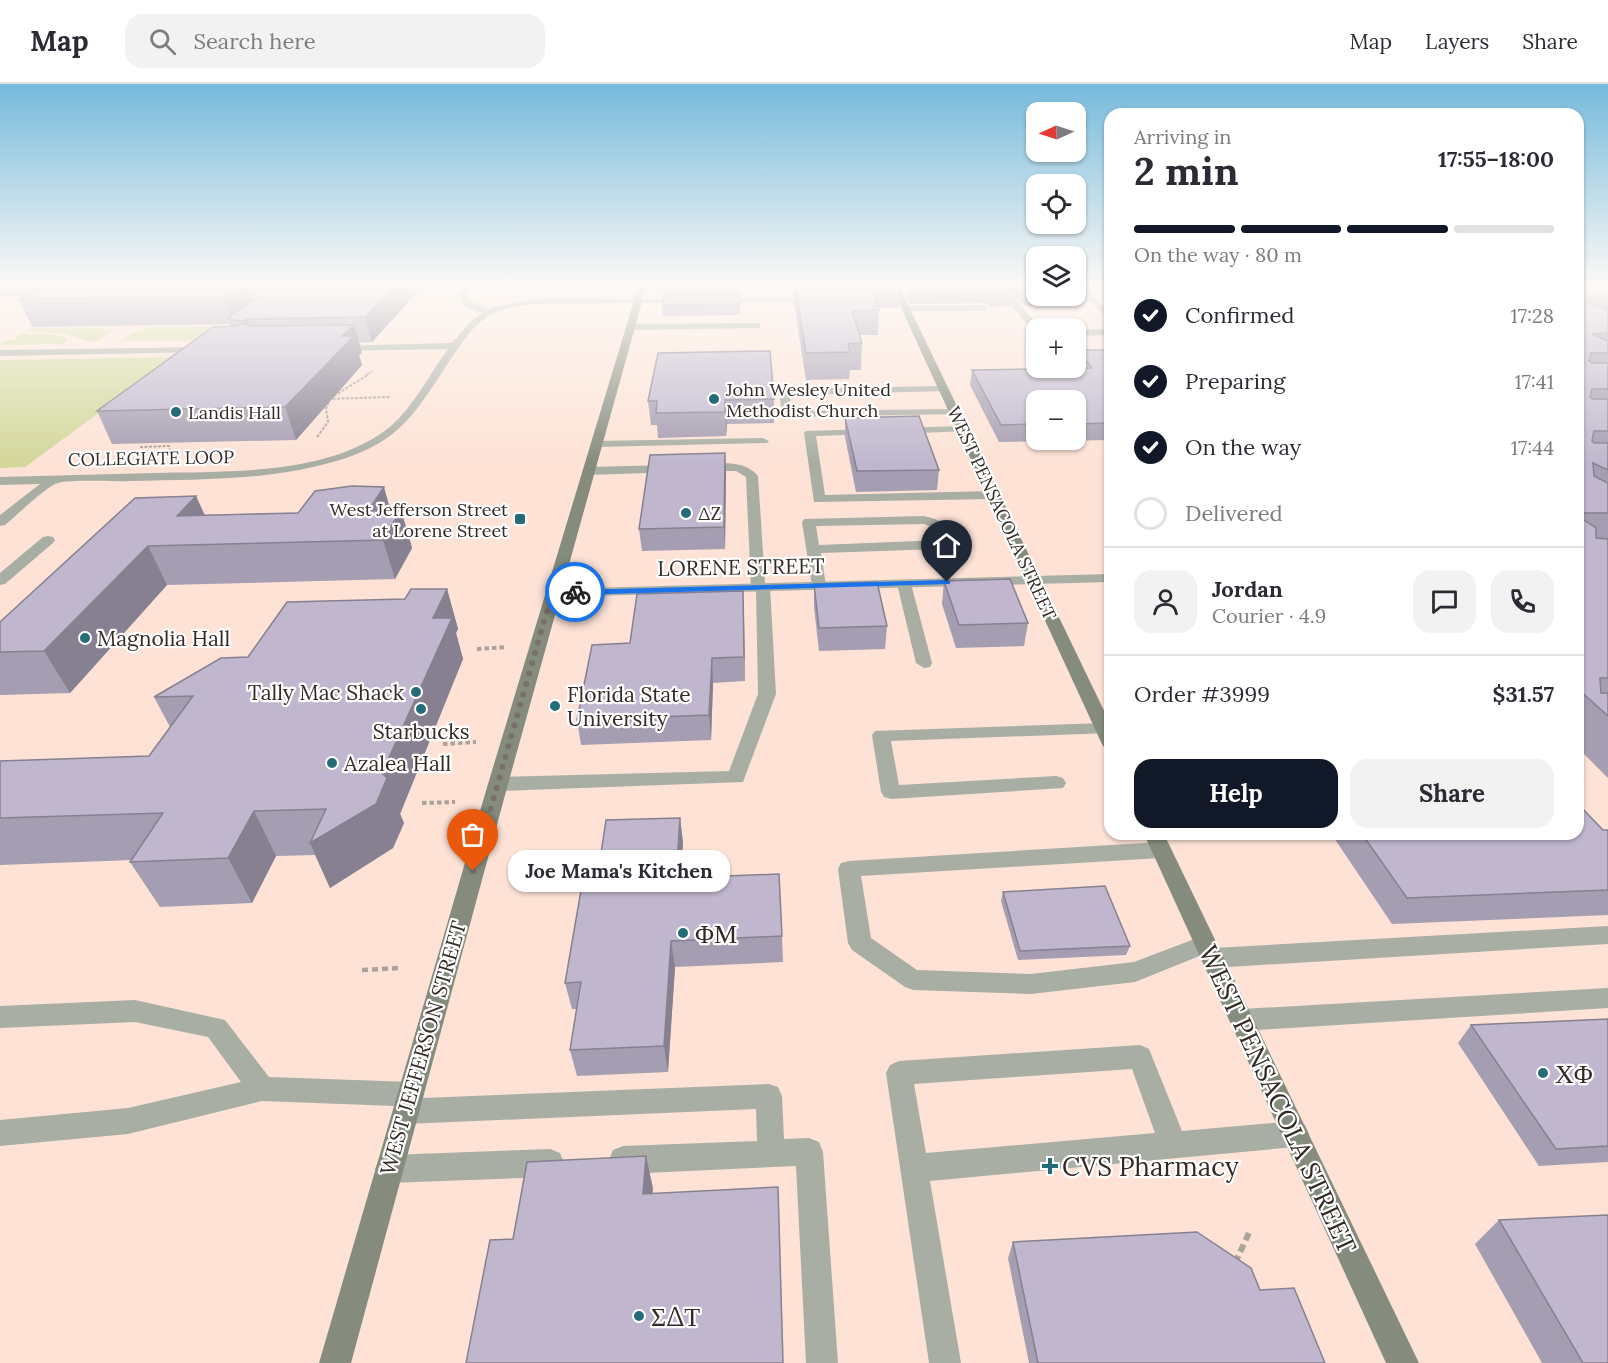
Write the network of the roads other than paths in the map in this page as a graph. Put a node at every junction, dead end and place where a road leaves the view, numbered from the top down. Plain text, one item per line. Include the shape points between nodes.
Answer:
1 (626, 344) edge
2 (922, 344) edge
3 (455, 346) joint
4 (216, 347) edge
5 (327, 348) edge
6 (0, 353) edge
7 (943, 389) junction
8 (954, 412) junction
9 (962, 429) junction
10 (762, 441) dead end
11 (597, 444) junction
12 (588, 471) junction
13 (55, 478) junction
14 (0, 481) edge
15 (993, 495) junction
16 (0, 522) edge
17 (48, 540) dead end
18 (813, 549) junction
19 (1104, 578) edge
20 (1033, 580) junction
21 (0, 581) edge
22 (904, 584) junction
23 (819, 586) junction
24 (760, 587) junction
25 (552, 593) junction
26 (924, 663) dead end
27 (1104, 730) edge
28 (1104, 736) edge
29 (1056, 783) dead end
30 (498, 784) junction
31 (1157, 842) edge
32 (1608, 935) edge
33 (1209, 951) junction
34 (1608, 998) edge
35 (0, 1017) edge
36 (1242, 1020) junction
37 (262, 1089) junction
38 (409, 1102) junction
39 (0, 1133) edge
40 (1295, 1134) junction
41 (1173, 1144) junction
42 (771, 1154) junction
43 (914, 1168) junction
44 (389, 1170) junction
45 (335, 1363) edge
46 (822, 1363) edge
47 (945, 1363) edge
48 (1403, 1363) edge

1 - 11 street, WEST JEFFERSON STREET
2 - 7 street, WEST PENSACOLA STREET
3 - 5 street
3 - 13 street, COLLEGIATE LOOP via 396,428 340,456 248,474
4 - 6 street
7 - 8 street, WEST PENSACOLA STREET
7 - 8 street via 784,392 787,414
8 - 9 street, WEST PENSACOLA STREET
9 - 15 street, WEST PENSACOLA STREET
9 - 15 street via 810,434 819,499
10 - 11 street
11 - 12 street, WEST JEFFERSON STREET
12 - 24 street via 737,467 747,470 752,476
12 - 25 street, WEST JEFFERSON STREET
13 - 14 street, COLLEGIATE LOOP
13 - 16 street, COLLEGIATE LOOP
15 - 20 street, WEST PENSACOLA STREET
17 - 21 street
18 - 18 street via 941,545 951,542 941,524 924,520 809,522
18 - 23 street
19 - 20 street, LORENE STREET
20 - 22 street, LORENE STREET
20 - 27 street, WEST PENSACOLA STREET
22 - 23 street, LORENE STREET
22 - 26 street
23 - 24 street, LORENE STREET
24 - 25 street, LORENE STREET
24 - 30 street via 767,694 736,777
25 - 30 street, WEST JEFFERSON STREET
28 - 29 street via 881,735 891,792
30 - 38 street, WEST JEFFERSON STREET
31 - 33 street, WEST PENSACOLA STREET
31 - 33 street via 849,869 860,943 913,980 1031,984 1135,972
32 - 33 street
33 - 36 street, WEST PENSACOLA STREET
34 - 36 street
35 - 37 street via 135,1011 216,1028
36 - 40 street, WEST PENSACOLA STREET
37 - 38 street
37 - 39 street via 128,1121
38 - 42 street via 769,1096
38 - 44 street, WEST JEFFERSON STREET
40 - 41 street
40 - 48 street, WEST PENSACOLA STREET
41 - 43 street
41 - 43 street via 1140,1057 899,1072
42 - 44 street
42 - 46 street via 809,1152
43 - 47 street
44 - 45 street, WEST JEFFERSON STREET

